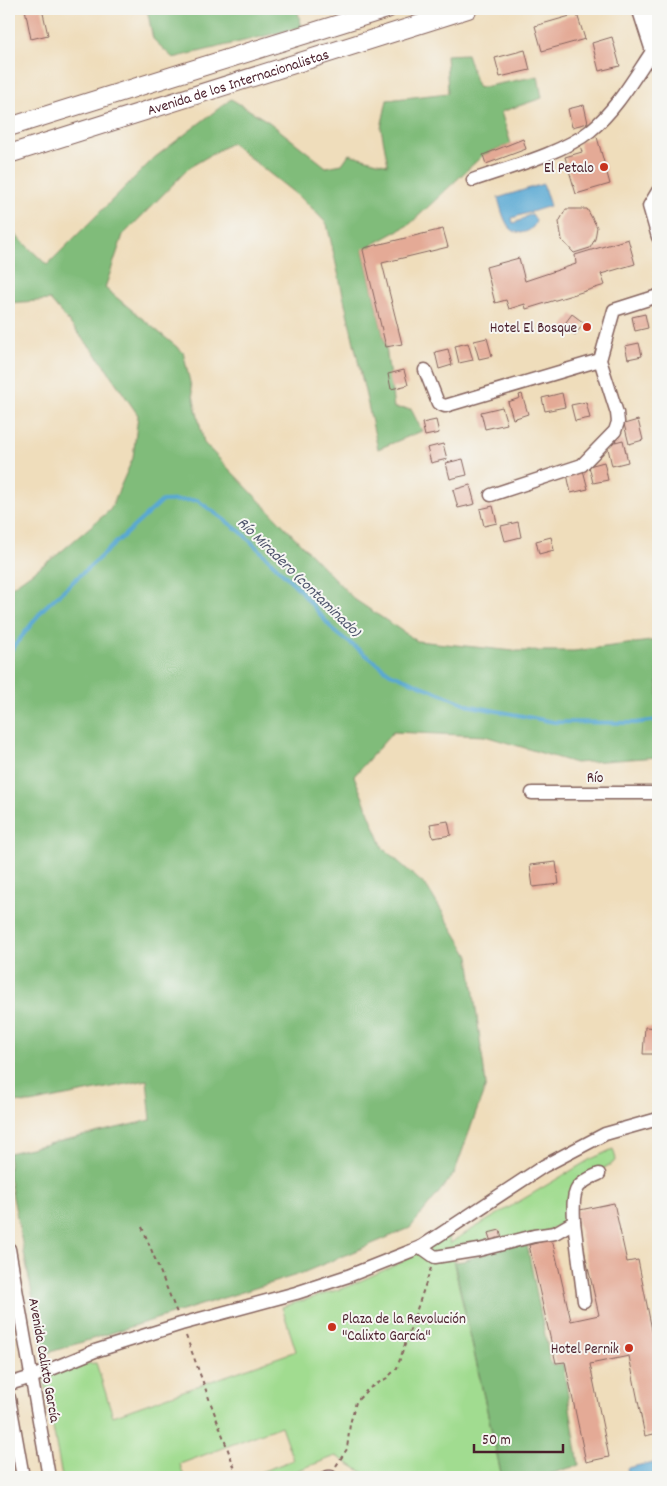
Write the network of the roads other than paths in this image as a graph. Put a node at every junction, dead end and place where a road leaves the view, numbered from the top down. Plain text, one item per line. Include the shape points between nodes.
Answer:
1 (387, 9) edge
2 (468, 9) edge
3 (640, 9) edge
4 (654, 9) edge
5 (442, 13) edge
6 (658, 20) edge
7 (653, 50) junction
8 (658, 64) edge
9 (9, 127) edge
10 (9, 154) edge
11 (474, 180) dead end
12 (658, 192) edge
13 (658, 238) edge
14 (658, 296) edge
15 (600, 360) junction
16 (425, 370) dead end
17 (491, 495) dead end
18 (532, 793) dead end
19 (658, 793) edge
20 (658, 1119) edge
21 (599, 1174) dead end
22 (574, 1222) junction
23 (421, 1247) junction
24 (9, 1249) edge
25 (584, 1301) dead end
26 (32, 1377) junction
27 (9, 1384) edge
28 (9, 1398) edge
29 (23, 1477) edge
30 (49, 1477) edge

1 - 9 highway, Avenida de los Internacionalistas
2 - 5 highway, Avenida de los Internacionalistas
3 - 7 main road
4 - 6 main road
5 - 10 highway, Avenida de los Internacionalistas
7 - 8 main road
7 - 11 street via 611,111 589,132 560,149
12 - 13 street via 650,206
14 - 15 street via 614,310
15 - 16 street via 445,406 438,403
15 - 17 street via 617,413 615,431 582,465
18 - 19 street, Río
20 - 23 street via 604,1134 544,1166
21 - 22 street via 587,1179 573,1196
22 - 23 street via 555,1232 479,1250 435,1257
22 - 25 street
23 - 26 street via 296,1293 95,1350
24 - 26 street, Avenida Calixto García
26 - 27 street
26 - 30 street, Avenida Calixto García
28 - 29 street

